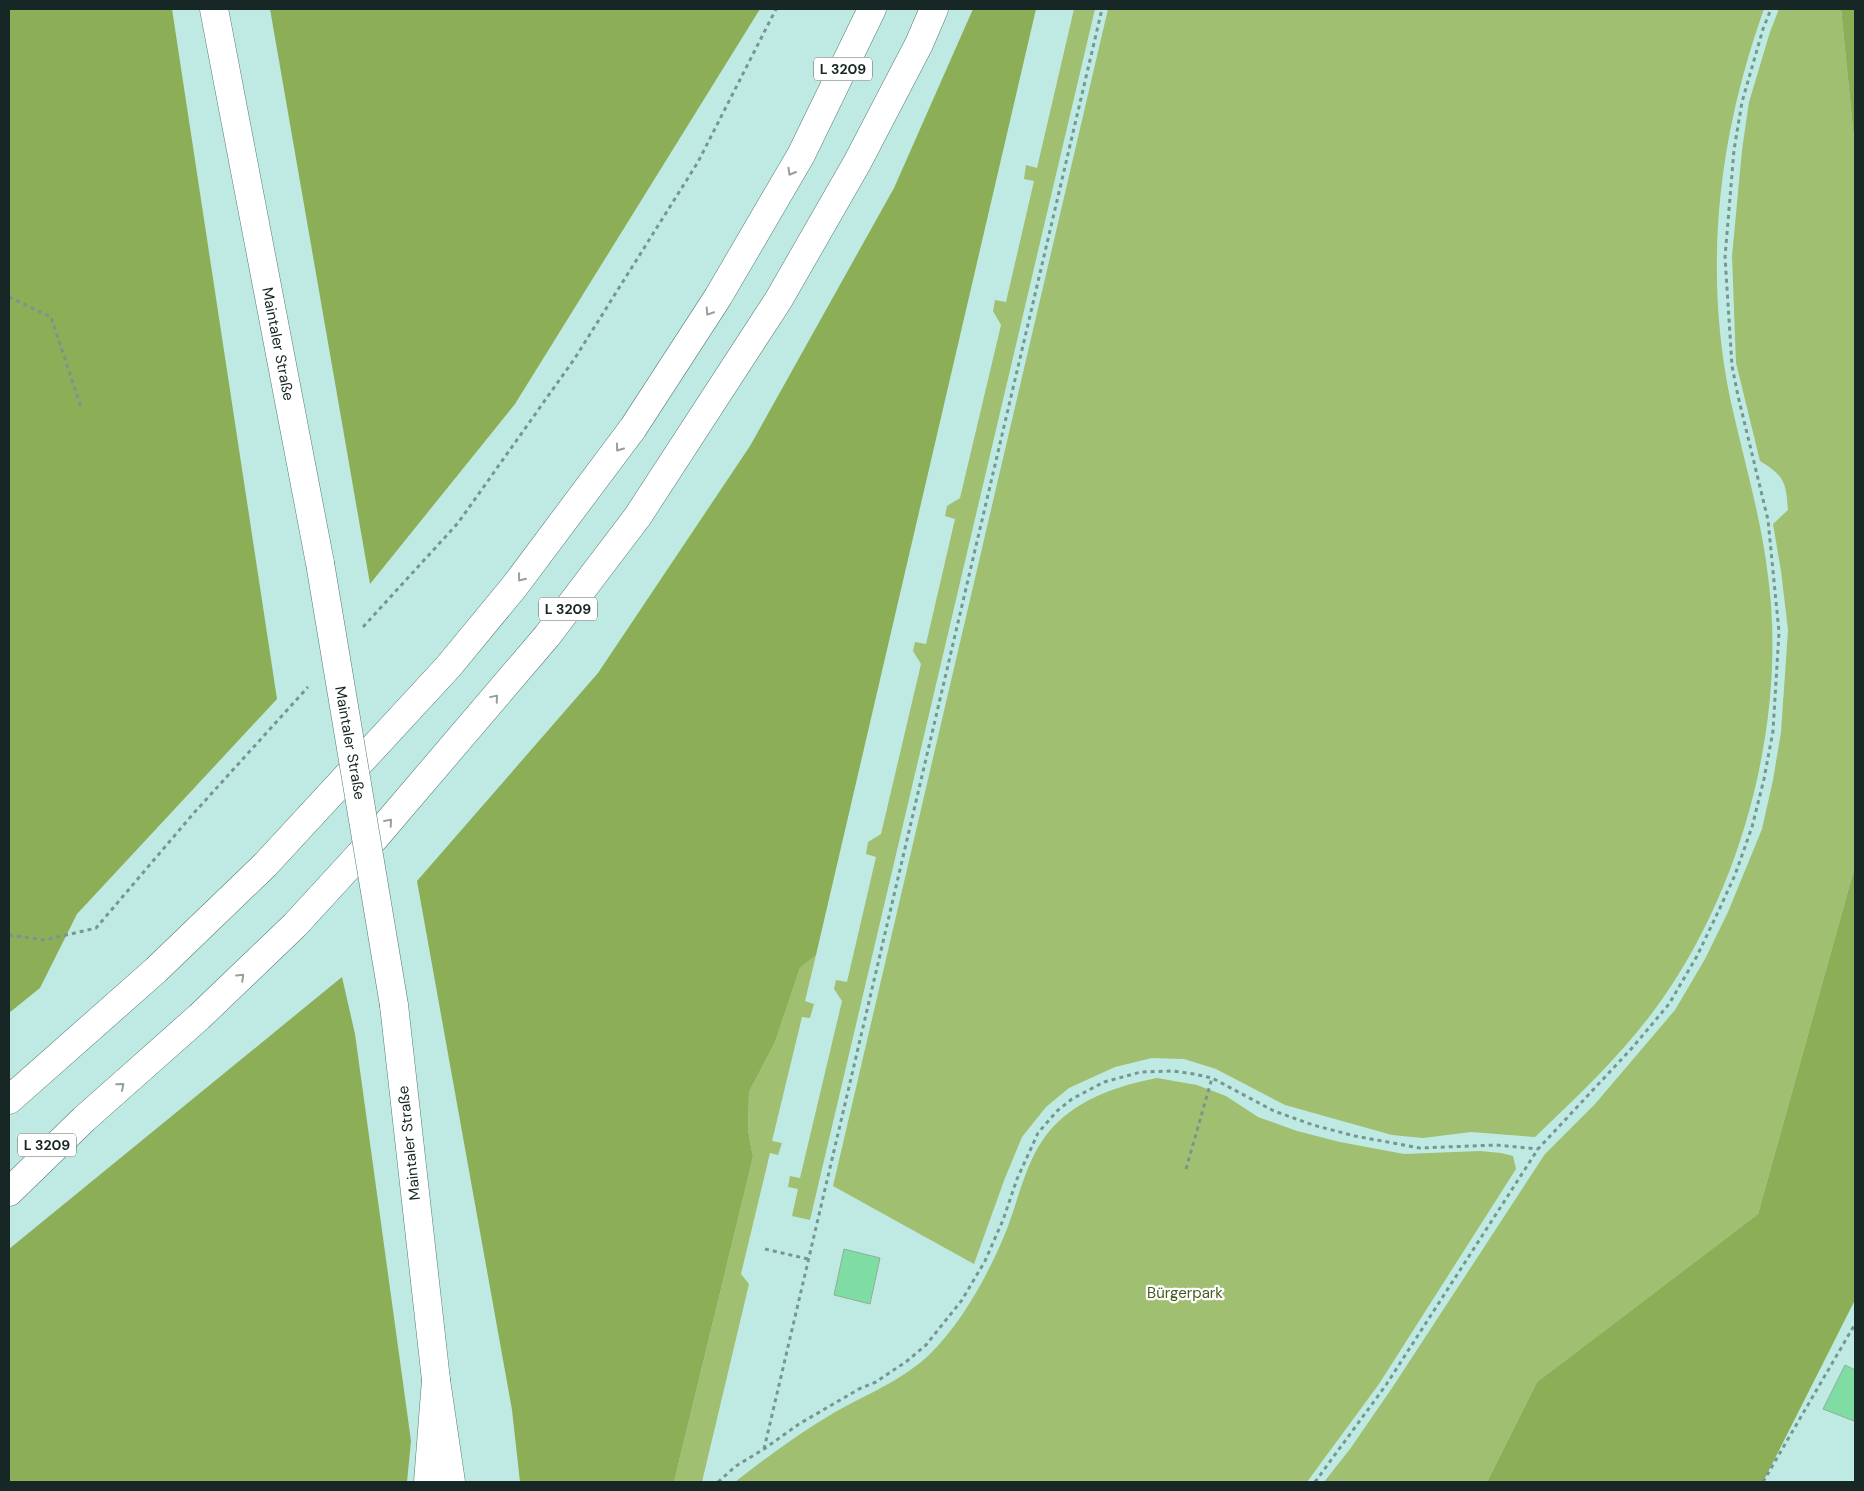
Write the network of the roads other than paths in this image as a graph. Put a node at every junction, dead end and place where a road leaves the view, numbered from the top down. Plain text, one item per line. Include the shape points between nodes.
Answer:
1 (214, 9) edge
2 (854, 9) edge
3 (872, 9) edge
4 (934, 9) edge
5 (814, 130) junction
6 (9, 1100) edge
7 (84, 1119) junction
8 (9, 1172) edge
9 (9, 1192) edge
10 (436, 1380) junction
11 (428, 1482) edge
12 (451, 1482) edge

1 - 10 main road, Maintaler Straße, bridge via 320,563 394,1005
2 - 5 main road
3 - 5 main road, L 3209
7 -> 4 main road, L 3209 via 199,1017 295,925 380,833 553,628 638,516 779,299 857,163
5 -> 6 main road, L 3209 via 718,298 633,428 532,564 448,667 266,865 156,970
7 - 8 main road, L 3209
7 - 9 main road
10 - 11 main road
10 - 12 main road, Maintaler Straße

